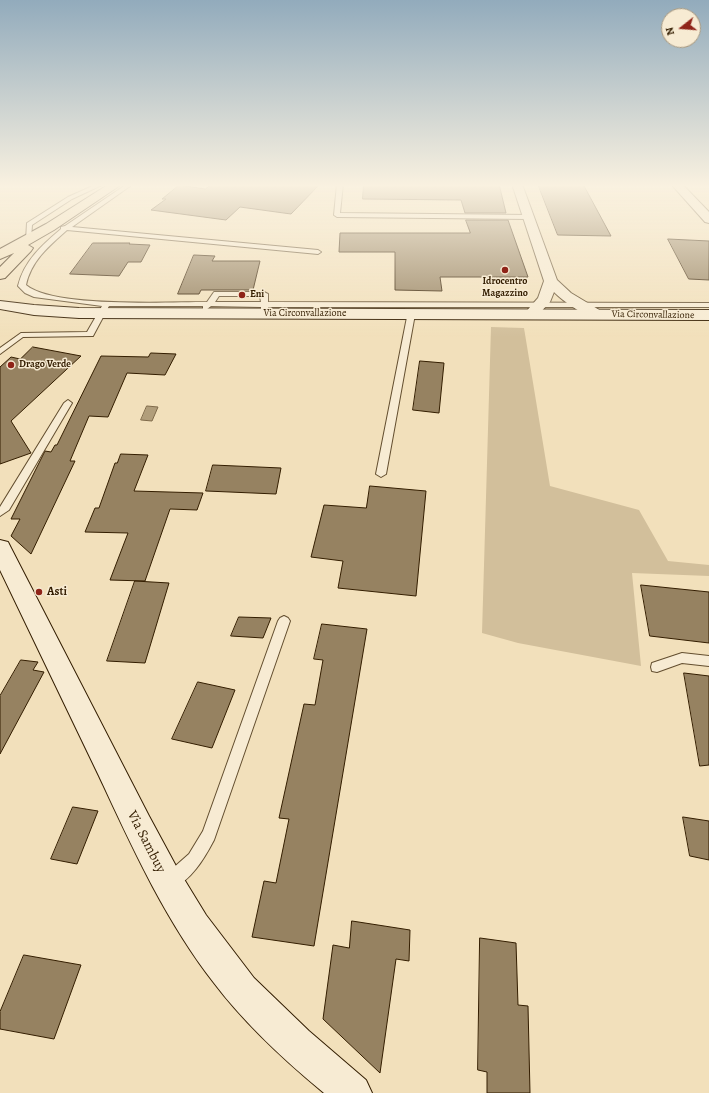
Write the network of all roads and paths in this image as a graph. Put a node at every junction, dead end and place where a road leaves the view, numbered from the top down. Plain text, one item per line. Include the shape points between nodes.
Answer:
1 (28, 235) edge
2 (35, 235) edge
3 (41, 235) edge
4 (57, 235) edge
5 (139, 235) edge
6 (535, 235) edge
7 (28, 239) junction
8 (318, 252) dead end
9 (0, 255) edge
10 (0, 274) edge
11 (552, 281) junction
12 (0, 296) edge
13 (579, 305) junction
14 (709, 305) edge
15 (7, 306) edge
16 (104, 309) junction
17 (265, 310) junction
18 (536, 310) junction
19 (79, 313) junction
20 (411, 314) junction
21 (596, 314) junction
22 (709, 315) edge
23 (0, 320) edge
24 (0, 352) edge
25 (68, 403) dead end
26 (381, 474) dead end
27 (0, 512) edge
28 (0, 548) edge
29 (284, 621) dead end
30 (709, 661) edge
31 (657, 667) dead end
32 (168, 884) junction
33 (353, 1093) edge

1 - 7 lane
2 - 7 main road
3 - 10 main road
4 - 16 lane via 26,270 22,286 37,295
5 - 8 lane
6 - 11 street, Via Circonvallazione
7 - 9 main road
11 - 13 street, Via Circonvallazione
11 - 18 street via 546,299
12 - 15 main road
13 - 14 lane
13 - 18 lane
13 - 21 street, Via Circonvallazione
15 - 19 main road, Via Circonvallazione
16 - 17 main road, Via Circonvallazione
16 - 19 main road, Via Circonvallazione
16 - 24 lane via 90,334 21,336
17 - 18 lane
17 - 20 main road, Via Circonvallazione
18 - 20 main road, Via Circonvallazione
18 - 21 main road, Via Circonvallazione
19 - 23 main road, Via Circonvallazione
20 - 26 lane
21 - 22 main road, Via Circonvallazione
25 - 27 lane via 6,508
28 - 32 main road, Via Sambuy
29 - 32 lane via 210,835 195,860
30 - 31 lane via 682,658
32 - 33 main road, Via Sambuy via 211,952 242,989 280,1028

